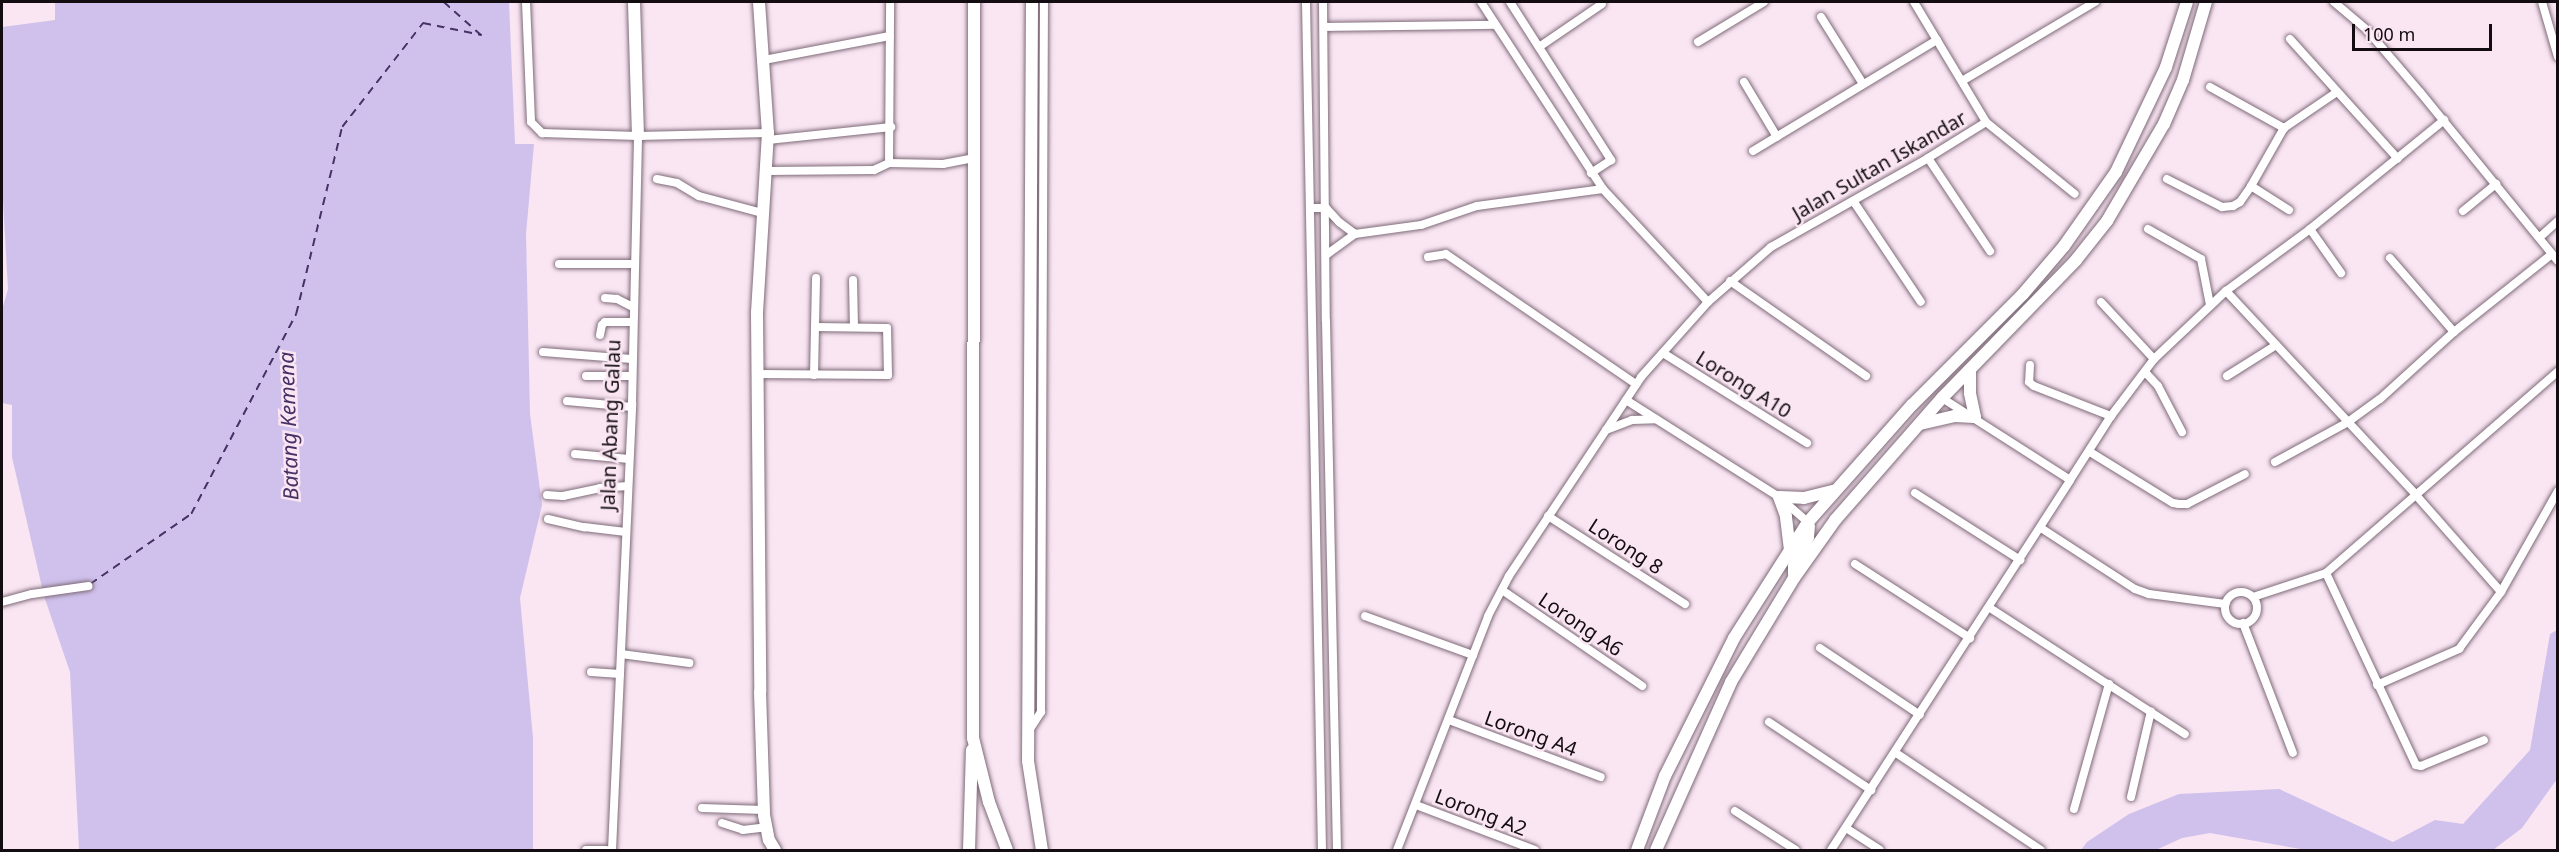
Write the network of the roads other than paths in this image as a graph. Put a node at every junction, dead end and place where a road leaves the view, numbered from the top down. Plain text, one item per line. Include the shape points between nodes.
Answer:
1 (526, 2) edge
2 (634, 2) edge
3 (759, 2) edge
4 (890, 2) edge
5 (974, 2) edge
6 (1032, 2) edge
7 (1044, 2) edge
8 (1306, 2) edge
9 (1323, 2) edge
10 (1481, 2) edge
11 (1510, 2) edge
12 (1764, 2) edge
13 (1914, 2) edge
14 (2095, 2) edge
15 (2187, 2) edge
16 (2206, 2) edge
17 (2334, 2) edge
18 (2542, 2) edge
19 (1602, 4) dead end
20 (1821, 17) dead end
21 (1495, 25) junction
22 (1324, 27) junction
23 (890, 36) junction
24 (2290, 39) dead end
25 (1936, 40) junction
26 (1698, 42) dead end
27 (1539, 47) junction
28 (2558, 57) edge
29 (765, 60) junction
30 (1962, 81) junction
31 (1744, 82) dead end
32 (1863, 84) junction
33 (2210, 87) dead end
34 (2337, 92) junction
35 (2444, 120) junction
36 (1986, 122) junction
37 (891, 127) junction
38 (2284, 128) junction
39 (638, 136) junction
40 (768, 136) junction
41 (1777, 137) junction
42 (1753, 151) dead end
43 (973, 158) junction
44 (1928, 158) junction
45 (2397, 159) junction
46 (889, 163) junction
47 (767, 171) junction
48 (1591, 172) junction
49 (657, 179) dead end
50 (2167, 179) dead end
51 (2496, 184) junction
52 (2251, 186) junction
53 (1603, 189) junction
54 (2075, 194) dead end
55 (1854, 202) junction
56 (1310, 208) junction
57 (1326, 208) junction
58 (2289, 210) dead end
59 (2463, 211) dead end
60 (762, 213) junction
61 (2558, 221) edge
62 (2148, 229) dead end
63 (2310, 229) junction
64 (1355, 234) junction
65 (2540, 237) junction
66 (1990, 251) dead end
67 (1326, 256) junction
68 (1428, 257) dead end
69 (2554, 257) edge
70 (2390, 258) dead end
71 (559, 264) dead end
72 (634, 264) junction
73 (2342, 273) dead end
74 (816, 278) dead end
75 (853, 280) dead end
76 (1730, 281) junction
77 (2226, 291) junction
78 (605, 298) dead end
79 (1708, 302) junction
80 (1921, 302) dead end
81 (2101, 302) dead end
82 (2210, 305) junction
83 (633, 307) junction
84 (633, 322) junction
85 (1313, 326) junction
86 (815, 327) junction
87 (854, 327) junction
88 (2454, 332) junction
89 (600, 335) dead end
90 (2276, 345) junction
91 (543, 352) dead end
92 (1664, 353) junction
93 (632, 359) junction
94 (2154, 359) junction
95 (2030, 365) dead end
96 (1970, 370) junction
97 (2558, 371) edge
98 (2145, 372) junction
99 (758, 374) junction
100 (814, 375) junction
101 (586, 376) dead end
102 (632, 376) junction
103 (1866, 376) dead end
104 (2227, 376) dead end
105 (1636, 384) junction
106 (1942, 398) junction
107 (1626, 400) junction
108 (567, 401) dead end
109 (1912, 405) junction
110 (632, 407) junction
111 (2111, 416) junction
112 (1975, 417) junction
113 (1656, 419) junction
114 (2348, 422) junction
115 (1920, 424) junction
116 (1606, 430) junction
117 (2182, 432) dead end
118 (1807, 443) dead end
119 (2090, 452) junction
120 (575, 454) dead end
121 (629, 459) junction
122 (2275, 462) dead end
123 (2245, 474) dead end
124 (2070, 480) junction
125 (628, 486) junction
126 (1835, 490) junction
127 (2558, 491) edge
128 (1915, 493) dead end
129 (2415, 494) junction
130 (547, 495) dead end
131 (1779, 497) junction
132 (1548, 516) junction
133 (548, 519) dead end
134 (1808, 522) junction
135 (2041, 528) junction
136 (626, 532) junction
137 (1790, 550) junction
138 (2020, 560) junction
139 (1855, 564) dead end
140 (2326, 573) junction
141 (1794, 578) junction
142 (88, 586) dead end
143 (1502, 590) junction
144 (2501, 592) junction
145 (2253, 597) junction
146 (2, 602) edge
147 (1685, 604) dead end
148 (2225, 604) junction
149 (1989, 608) junction
150 (1365, 616) dead end
151 (2243, 623) junction
152 (1970, 638) junction
153 (1820, 648) dead end
154 (621, 654) junction
155 (1473, 655) junction
156 (688, 663) dead end
157 (591, 672) dead end
158 (620, 674) junction
159 (2109, 684) junction
160 (2377, 685) junction
161 (1642, 686) dead end
162 (2151, 711) junction
163 (1920, 715) junction
164 (1449, 720) junction
165 (1769, 722) dead end
166 (1028, 732) junction
167 (2185, 734) dead end
168 (973, 738) junction
169 (2484, 740) dead end
170 (1896, 753) junction
171 (2293, 753) dead end
172 (1601, 777) dead end
173 (1871, 790) junction
174 (2131, 797) dead end
175 (1416, 805) junction
176 (702, 808) dead end
177 (2074, 809) dead end
178 (764, 810) junction
179 (1736, 811) dead end
180 (722, 823) dead end
181 (766, 827) junction
182 (1846, 828) junction
183 (771, 847) edge
184 (586, 850) edge
185 (606, 850) edge
186 (612, 850) edge
187 (969, 850) edge
188 (1007, 850) edge
189 (1042, 850) edge
190 (1322, 850) edge
191 (1337, 850) edge
192 (1397, 850) edge
193 (1534, 850) edge
194 (1637, 850) edge
195 (1656, 850) edge
196 (1796, 850) edge
197 (1831, 850) edge
198 (1880, 850) edge
199 (2042, 850) edge

1 - 39 street via 533,126 547,135
2 - 39 street, Jalan Abang Galau
3 - 29 street
4 - 23 street
5 - 43 street
6 - 166 street
7 - 166 street via 1041,712
8 - 56 street
9 - 22 street
10 - 21 street
11 - 27 street
12 - 26 street
13 - 25 street, Jalan Sultan Iskandar
14 - 30 street
15 - 109 street via 2166,67 2116,172 2064,246 2023,294
16 - 96 street via 2183,80 2164,124 2118,203 2076,260
17 - 35 street via 2367,30
18 - 28 street
19 - 27 street
20 - 32 street
21 - 22 street
21 - 48 street
22 - 57 street
23 - 29 street
23 - 37 street
24 - 34 street
25 - 30 street, Jalan Sultan Iskandar
25 - 32 street
27 - 48 street via 1611,160
29 - 40 street
30 - 36 street, Jalan Sultan Iskandar
31 - 41 street
32 - 41 street
33 - 38 street
34 - 38 street
34 - 45 street
35 - 45 street
35 - 51 street
36 - 44 street, Jalan Sultan Iskandar
36 - 54 street
37 - 40 street
37 - 46 street
38 - 52 street
39 - 40 street
39 - 72 street, Jalan Abang Galau
40 - 47 street
41 - 42 street
43 - 46 street via 943,164
43 - 168 street
44 - 55 street, Jalan Sultan Iskandar
44 - 66 street
45 - 63 street
46 - 47 street via 874,170
47 - 60 street
48 - 53 street
49 - 60 street via 677,183 699,196
50 - 52 street via 2223,207 2240,202
51 - 59 street
51 - 65 street
52 - 58 street
53 - 64 street via 1477,206 1421,225
53 - 79 street
55 - 76 street, Jalan Sultan Iskandar via 1771,247
55 - 80 street
56 - 57 street
56 - 85 street
57 - 64 street
57 - 67 street
60 - 99 street
61 - 65 street
62 - 82 street via 2201,259
63 - 73 street
63 - 77 street
64 - 67 street
65 - 69 street
67 - 85 street via 1320,321
67 - 191 street
68 - 105 street via 1446,254
69 - 88 street
70 - 88 street
71 - 72 street
72 - 83 street, Jalan Abang Galau
74 - 86 street
75 - 87 street
76 - 79 street, Jalan Sultan Iskandar
76 - 103 street
77 - 82 street
77 - 90 street
78 - 83 street
79 - 92 street, Jalan Sultan Iskandar
81 - 94 street
82 - 94 street
83 - 84 street, Jalan Abang Galau
84 - 89 street via 605,322
84 - 93 street, Jalan Abang Galau
85 - 190 street
86 - 87 street
86 - 100 street
87 - 100 street via 887,328 888,375
88 - 114 street via 2380,399
90 - 104 street
90 - 114 street
91 - 93 street
92 - 105 street, Jalan Sultan Iskandar
92 - 118 street, Lorong A10
93 - 102 street, Jalan Abang Galau
94 - 98 street
95 - 111 street via 2029,382 2034,386
96 - 106 street
96 - 112 street
97 - 129 street
98 - 111 street
98 - 117 street via 2158,386
99 - 100 street
99 - 178 street
101 - 102 street
102 - 110 street, Jalan Abang Galau
105 - 107 street, Jalan Sultan Iskandar
106 - 109 street
106 - 112 street
106 - 115 street
107 - 113 street
107 - 116 street, Jalan Sultan Iskandar
108 - 110 street
109 - 126 street
110 - 121 street, Jalan Abang Galau
111 - 119 street
112 - 115 street via 1955,416
112 - 124 street
113 - 116 street via 1632,420
113 - 131 street
114 - 122 street
114 - 129 street
115 - 141 street via 1836,519
116 - 132 street, Jalan Sultan Iskandar
119 - 123 street via 2179,504 2187,504
119 - 124 street
120 - 121 street
121 - 125 street, Jalan Abang Galau
124 - 135 street
125 - 130 street
125 - 136 street, Jalan Abang Galau
126 - 131 street via 1804,498
126 - 134 street
127 - 144 street
128 - 138 street
129 - 140 street
129 - 144 street
131 - 134 street
131 - 137 street
132 - 143 street, Jalan Sultan Iskandar
132 - 147 street, Lorong 8
133 - 136 street
134 - 137 street
134 - 141 street via 1808,537 1794,566
135 - 138 street
135 - 148 street via 2135,589
136 - 154 street, Jalan Abang Galau
137 - 194 street via 1734,638 1665,776
138 - 149 street
139 - 152 street
140 - 145 street
140 - 160 street
141 - 195 street via 1731,682
142 - 146 street
143 - 155 street, Jalan Sultan Iskandar
143 - 161 street, Lorong A6
144 - 160 street via 2459,649
145 - 148 street via 2237,592
145 - 151 street via 2256,613
148 - 151 street via 2229,618
149 - 152 street
149 - 159 street
150 - 155 street
151 - 171 street
152 - 163 street
153 - 163 street
154 - 156 street
154 - 158 street, Jalan Abang Galau
155 - 164 street, Jalan Sultan Iskandar
157 - 158 street
158 - 186 street, Jalan Abang Galau
159 - 162 street
159 - 177 street
160 - 169 street via 2416,765
162 - 167 street
162 - 174 street
163 - 170 street
164 - 172 street, Lorong A4
164 - 175 street, Jalan Sultan Iskandar
165 - 173 street
166 - 189 street via 1028,761
168 - 187 street
168 - 188 street via 989,802
170 - 173 street
170 - 199 street
173 - 182 street
175 - 192 street, Jalan Sultan Iskandar
175 - 193 street, Lorong A2
176 - 178 street
178 - 181 street
179 - 196 street
180 - 181 street via 743,830
181 - 183 street
182 - 197 street
182 - 198 street
184 - 185 street

